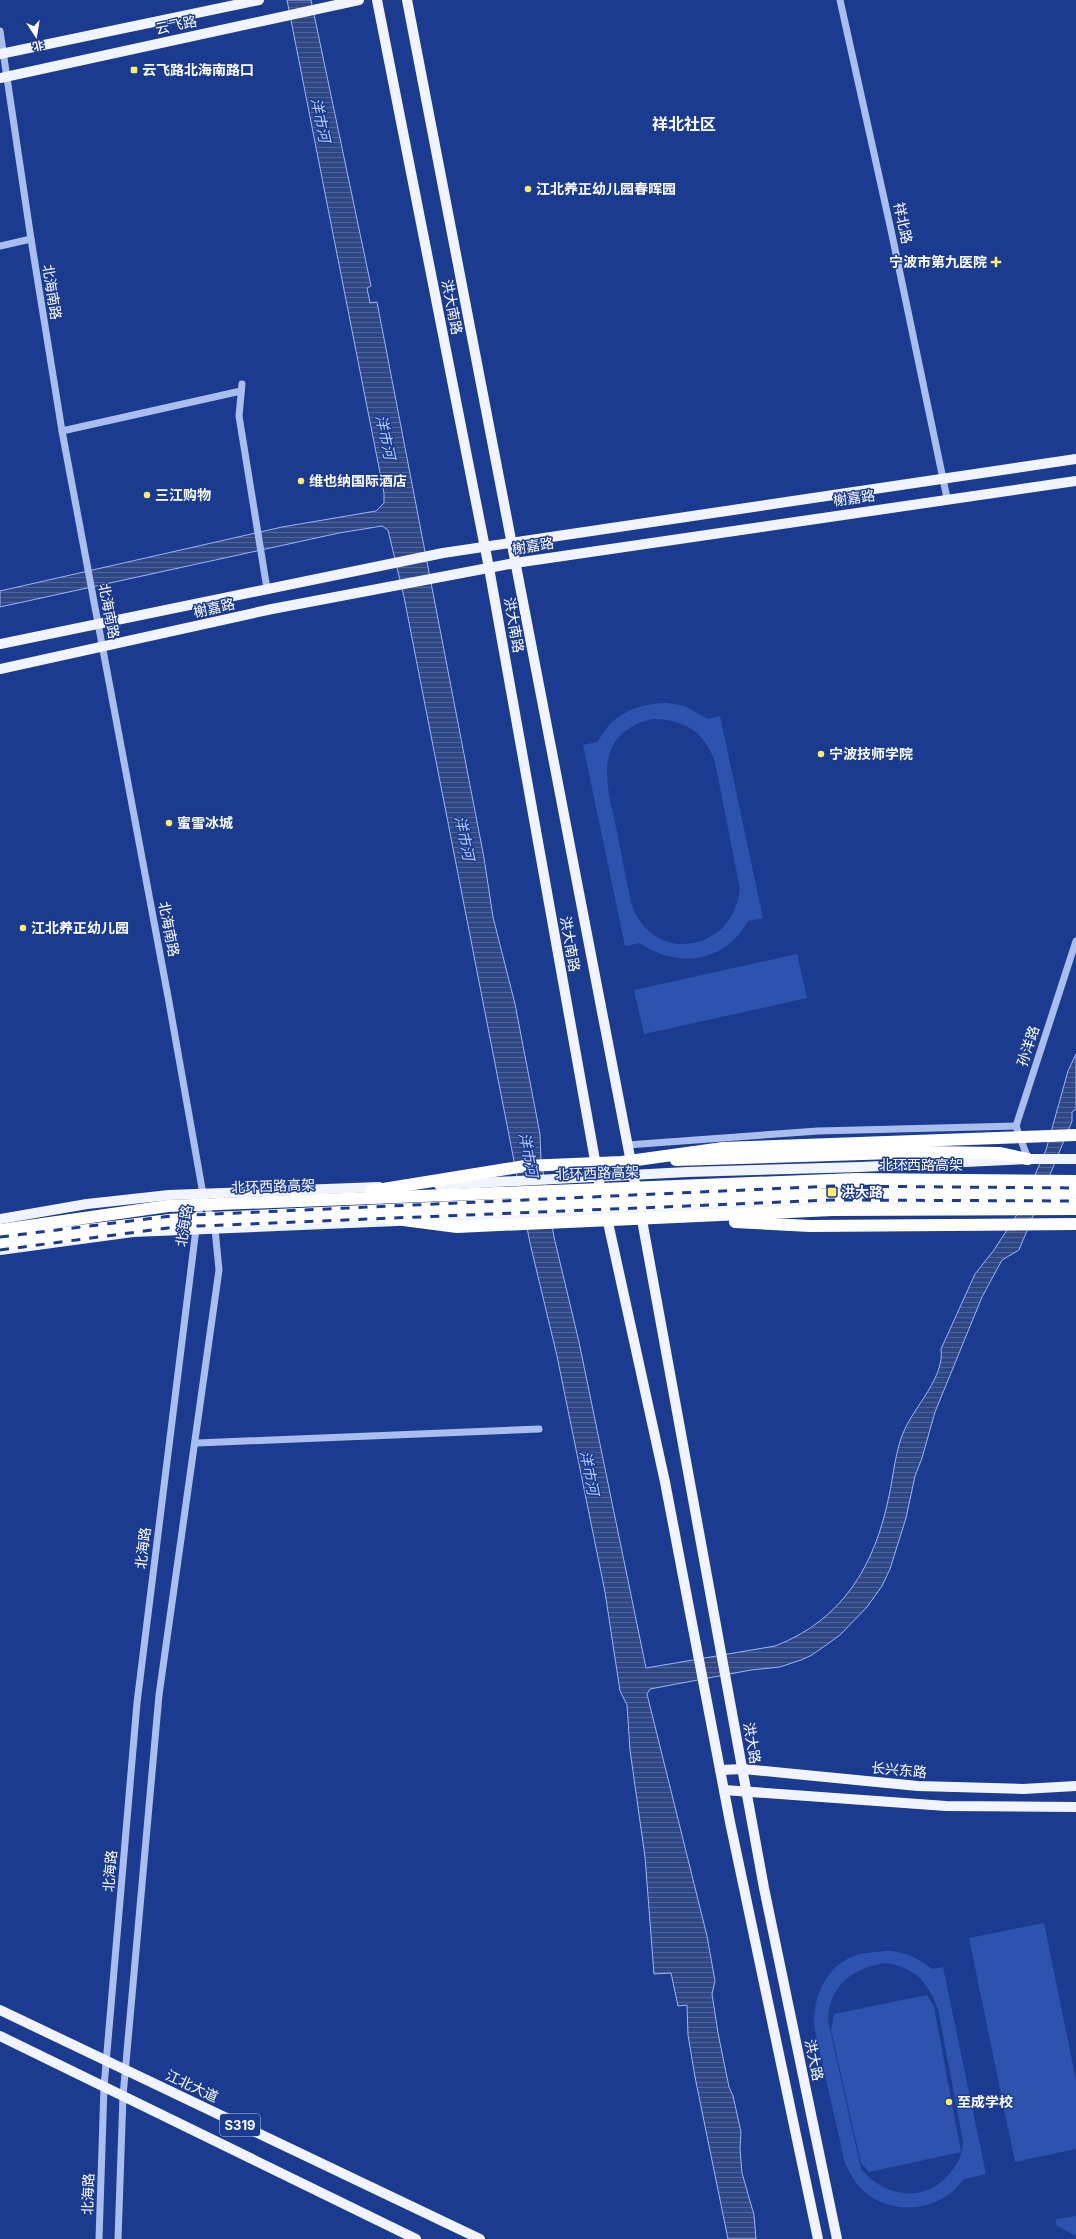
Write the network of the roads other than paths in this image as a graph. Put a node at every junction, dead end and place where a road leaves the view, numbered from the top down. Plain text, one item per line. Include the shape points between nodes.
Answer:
1 (258, 0) edge
2 (359, 0) edge
3 (377, 0) edge
4 (407, 0) edge
5 (840, 0) edge
6 (0, 31) edge
7 (2, 54) edge
8 (4, 78) edge
9 (30, 239) junction
10 (0, 246) edge
11 (62, 431) junction
12 (1076, 459) edge
13 (943, 478) junction
14 (1076, 481) edge
15 (947, 498) junction
16 (511, 542) junction
17 (485, 546) junction
18 (515, 563) junction
19 (489, 568) junction
20 (266, 584) junction
21 (97, 618) junction
22 (0, 644) edge
23 (103, 647) junction
24 (0, 669) edge
25 (1076, 941) edge
26 (1073, 959) edge
27 (1016, 1126) junction
28 (1076, 1135) edge
29 (627, 1145) junction
30 (1028, 1159) junction
31 (1076, 1159) edge
32 (622, 1162) junction
33 (632, 1175) junction
34 (598, 1177) junction
35 (1076, 1181) edge
36 (1076, 1192) edge
37 (203, 1194) junction
38 (325, 1199) junction
39 (1076, 1202) edge
40 (640, 1209) junction
41 (1076, 1209) edge
42 (605, 1211) junction
43 (357, 1213) junction
44 (686, 1217) junction
45 (0, 1219) edge
46 (1076, 1224) edge
47 (215, 1228) junction
48 (196, 1229) junction
49 (0, 1230) edge
50 (0, 1242) edge
51 (0, 1250) edge
52 (648, 1250) joint
53 (539, 1429) dead end
54 (198, 1443) dead end
55 (743, 1769) junction
56 (720, 1770) junction
57 (1076, 1786) edge
58 (724, 1790) junction
59 (747, 1792) junction
60 (1076, 1807) edge
61 (0, 2010) edge
62 (0, 2036) edge
63 (107, 2061) junction
64 (125, 2070) junction
65 (104, 2087) junction
66 (123, 2096) junction
67 (99, 2239) edge
68 (118, 2239) edge
69 (416, 2239) edge
70 (480, 2239) edge
71 (818, 2239) edge
72 (837, 2239) edge

1 - 7 main road, 云飞路
2 - 8 main road, 云飞路
3 - 17 main road, 洪大南路
4 - 16 main road, 洪大南路
5 - 13 street, 祥北路
6 - 7 street, 北海南路
7 - 8 street, 北海南路
8 - 9 street, 北海南路
9 - 10 street
9 - 11 street, 北海南路
11 - 20 street via 241,387 239,416
11 - 21 street, 北海南路
12 - 13 main road, 榭嘉路
13 - 15 street, 祥北路
13 - 16 main road, 榭嘉路
14 - 15 main road, 榭嘉路
15 - 18 main road, 榭嘉路
16 - 17 main road, 榭嘉路
16 - 18 main road, 洪大南路
17 - 19 main road, 洪大南路
17 - 20 main road, 榭嘉路
18 - 19 main road, 榭嘉路
18 - 29 main road, 洪大南路
19 - 23 main road, 榭嘉路 via 272,610
19 - 34 main road, 洪大南路
20 - 21 main road, 榭嘉路
21 - 22 main road, 榭嘉路
21 - 23 street, 北海南路
23 - 24 main road, 榭嘉路
23 - 37 street, 北海南路
25 - 26 street, 孙洋路
26 - 27 street, 孙洋路
27 - 29 street via 818,1131
27 - 30 street
28 - 32 highway via 724,1148
29 - 33 main road, 洪大南路
30 - 31 main road
30 - 32 highway via 1000,1153 924,1152
30 - 33 main road
32 - 38 highway via 525,1166
33 - 34 main road
33 - 40 main road, 洪大南路
34 - 37 main road
34 - 42 main road, 洪大南路
35 - 38 highway, 北环西路高架 via 856,1179
36 - 43 highway, 北环西路高架 via 806,1195
37 - 45 main road via 87,1204
37 - 47 street, 北海路
37 - 48 street, 北海路
38 - 49 highway, 北环西路高架 via 168,1206
39 - 40 main road via 955,1200
40 - 42 main road
40 - 52 main road, 洪大南路
41 - 44 highway via 832,1210
42 - 47 main road
42 - 56 main road, 洪大南路 via 665,1482
43 - 44 highway via 457,1227
43 - 50 highway, 北环西路高架 via 136,1225
44 - 46 highway via 810,1226
47 - 48 main road
47 - 64 street, 北海路 via 219,1270 158,1694
48 - 51 main road via 133,1232
48 - 63 street, 北海路 via 137,1703
52 - 55 main road, 洪大路
53 - 54 street
55 - 56 main road, 长兴东路
55 - 57 main road, 长兴东路 via 918,1786 1023,1789
55 - 59 main road, 洪大路
56 - 58 main road
58 - 59 main road
58 - 71 main road
59 - 60 main road via 946,1806
59 - 72 main road, 洪大路 via 764,1888
61 - 63 main road, 江北大道 / S319
62 - 65 main road, S319
63 - 64 main road, 江北大道 / S319
63 - 65 street, 北海路
64 - 66 street, 北海路
64 - 70 main road, 江北大道 / S319
65 - 66 main road, S319
65 - 67 street, 北海路
66 - 68 street, 北海路
66 - 69 main road, S319

